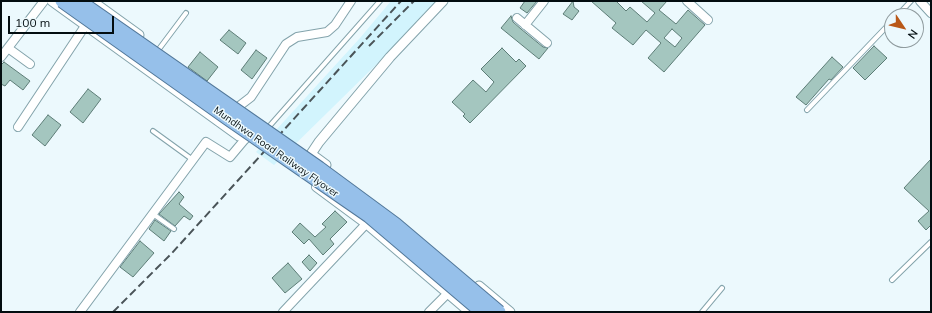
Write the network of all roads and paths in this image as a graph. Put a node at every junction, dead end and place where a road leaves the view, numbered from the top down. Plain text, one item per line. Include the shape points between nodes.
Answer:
1 (44, 1) edge
2 (52, 1) edge
3 (62, 1) edge
4 (79, 1) edge
5 (92, 1) edge
6 (351, 1) edge
7 (380, 1) edge
8 (443, 1) edge
9 (544, 1) edge
10 (687, 1) edge
11 (920, 1) edge
12 (931, 13) edge
13 (186, 14) dead end
14 (517, 18) dead end
15 (708, 20) dead end
16 (525, 25) junction
17 (85, 26) junction
18 (884, 29) edge
19 (146, 40) junction
20 (547, 43) dead end
21 (8, 48) junction
22 (159, 49) junction
23 (1, 57) edge
24 (132, 60) junction
25 (30, 64) dead end
26 (238, 107) junction
27 (807, 110) dead end
28 (18, 127) dead end
29 (153, 131) dead end
30 (246, 138) junction
31 (193, 160) junction
32 (301, 176) dead end
33 (153, 213) junction
34 (366, 224) junction
35 (174, 229) dead end
36 (931, 242) edge
37 (892, 280) dead end
38 (722, 288) dead end
39 (487, 293) junction
40 (447, 294) junction
41 (467, 311) edge
42 (80, 312) edge
43 (283, 312) edge
44 (430, 312) edge
45 (482, 312) edge
46 (499, 312) edge
47 (510, 312) edge
48 (702, 312) edge

1 - 21 street
2 - 17 street
3 - 45 highway, Mundhwa Road Railway Flyover, bridge via 369,216
4 - 46 highway, Mundhwa Road Railway Flyover, bridge via 395,224
5 - 19 street
6 - 26 street via 335,25 327,32 298,37 286,44 251,96
7 - 30 lane via 261,135 253,140
8 - 39 street via 390,57 332,125 311,154 384,209
9 - 16 street
10 - 15 street
11 - 12 street
13 - 22 lane
14 - 16 street
16 - 20 street
17 - 24 street
17 - 28 street
18 - 27 lane
19 - 22 street
19 - 24 street
21 - 23 street
21 - 25 street
22 - 26 street
24 - 30 street via 219,123 238,136
26 - 30 street via 257,122
29 - 31 lane
30 - 31 street via 230,158 206,142
31 - 33 street
32 - 34 street
33 - 35 lane
33 - 42 street
34 - 40 street
34 - 43 street
36 - 37 lane
38 - 48 lane
39 - 41 street
39 - 47 street
40 - 41 street
40 - 44 street

